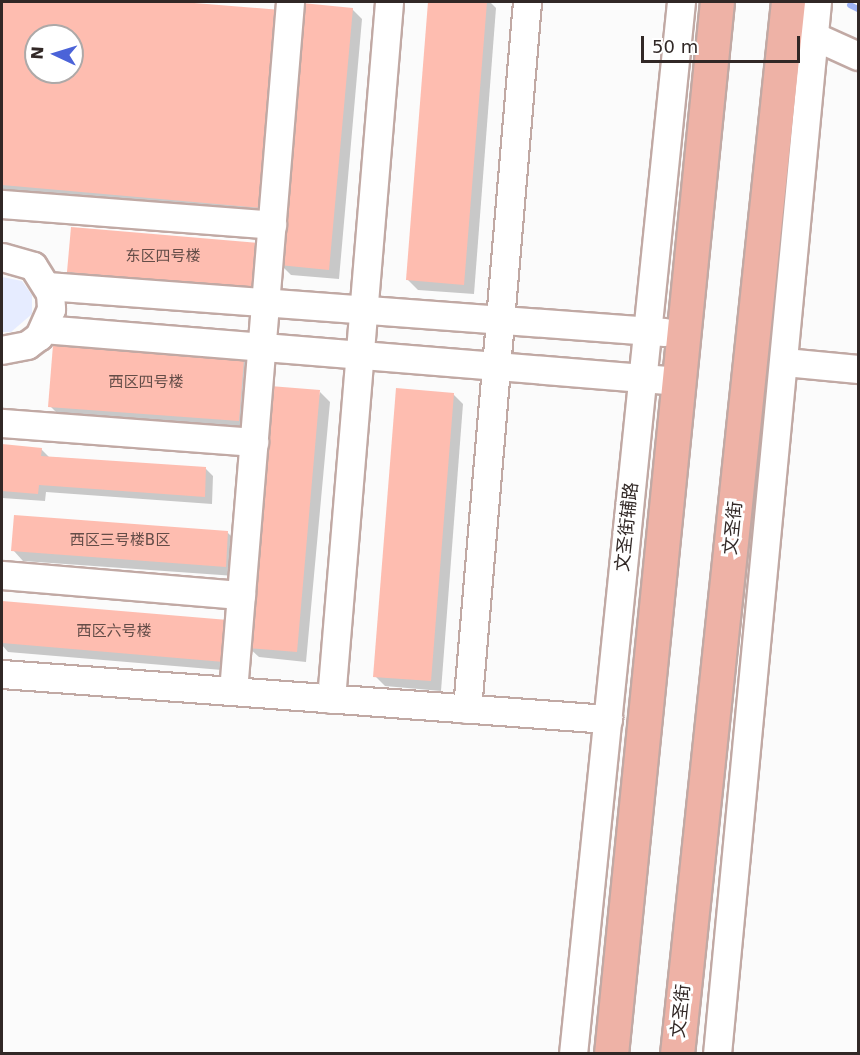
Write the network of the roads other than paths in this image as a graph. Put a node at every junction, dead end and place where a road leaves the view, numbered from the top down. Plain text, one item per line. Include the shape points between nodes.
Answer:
1 (290, 2) edge
2 (389, 2) edge
3 (527, 2) edge
4 (681, 2) edge
5 (717, 2) edge
6 (788, 2) edge
7 (817, 2) edge
8 (814, 36) junction
9 (858, 56) edge
10 (2, 204) edge
11 (272, 225) junction
12 (2, 257) edge
13 (47, 286) junction
14 (266, 303) junction
15 (363, 310) junction
16 (500, 321) junction
17 (43, 329) junction
18 (647, 332) junction
19 (684, 332) junction
20 (262, 347) junction
21 (2, 350) edge
22 (360, 355) junction
23 (785, 362) junction
24 (496, 366) junction
25 (858, 369) edge
26 (643, 378) junction
27 (679, 381) junction
28 (2, 423) edge
29 (254, 442) junction
30 (2, 575) edge
31 (241, 595) junction
32 (2, 674) edge
33 (233, 691) junction
34 (331, 699) junction
35 (467, 709) junction
36 (608, 719) junction
37 (573, 1053) edge
38 (611, 1053) edge
39 (676, 1053) edge
40 (717, 1053) edge

1 - 11 street
2 - 15 street
3 - 16 street
4 - 18 street, 文圣街辅路
5 - 19 main road
6 - 39 main road, 文圣街
7 - 8 street
8 - 9 street
8 - 23 street
10 - 11 street
11 - 14 street
12 - 13 street via 33,266
13 - 14 street
13 - 17 street via 51,309
14 - 15 street
14 - 20 street
15 - 16 street
15 - 22 street
16 - 18 street
16 - 24 street
17 - 20 street
17 - 21 street via 27,345
18 - 19 street
18 - 26 street, 文圣街辅路
19 - 27 main road
20 - 22 street
20 - 29 street
22 - 24 street
22 - 34 street
23 - 25 street
23 - 40 street
24 - 26 street
24 - 35 street
26 - 27 street
26 - 36 street, 文圣街辅路
27 - 38 main road
28 - 29 street
29 - 31 street
30 - 31 street
31 - 33 street
32 - 33 street
33 - 34 street
34 - 35 street
35 - 36 street
36 - 37 street, 文圣街辅路

